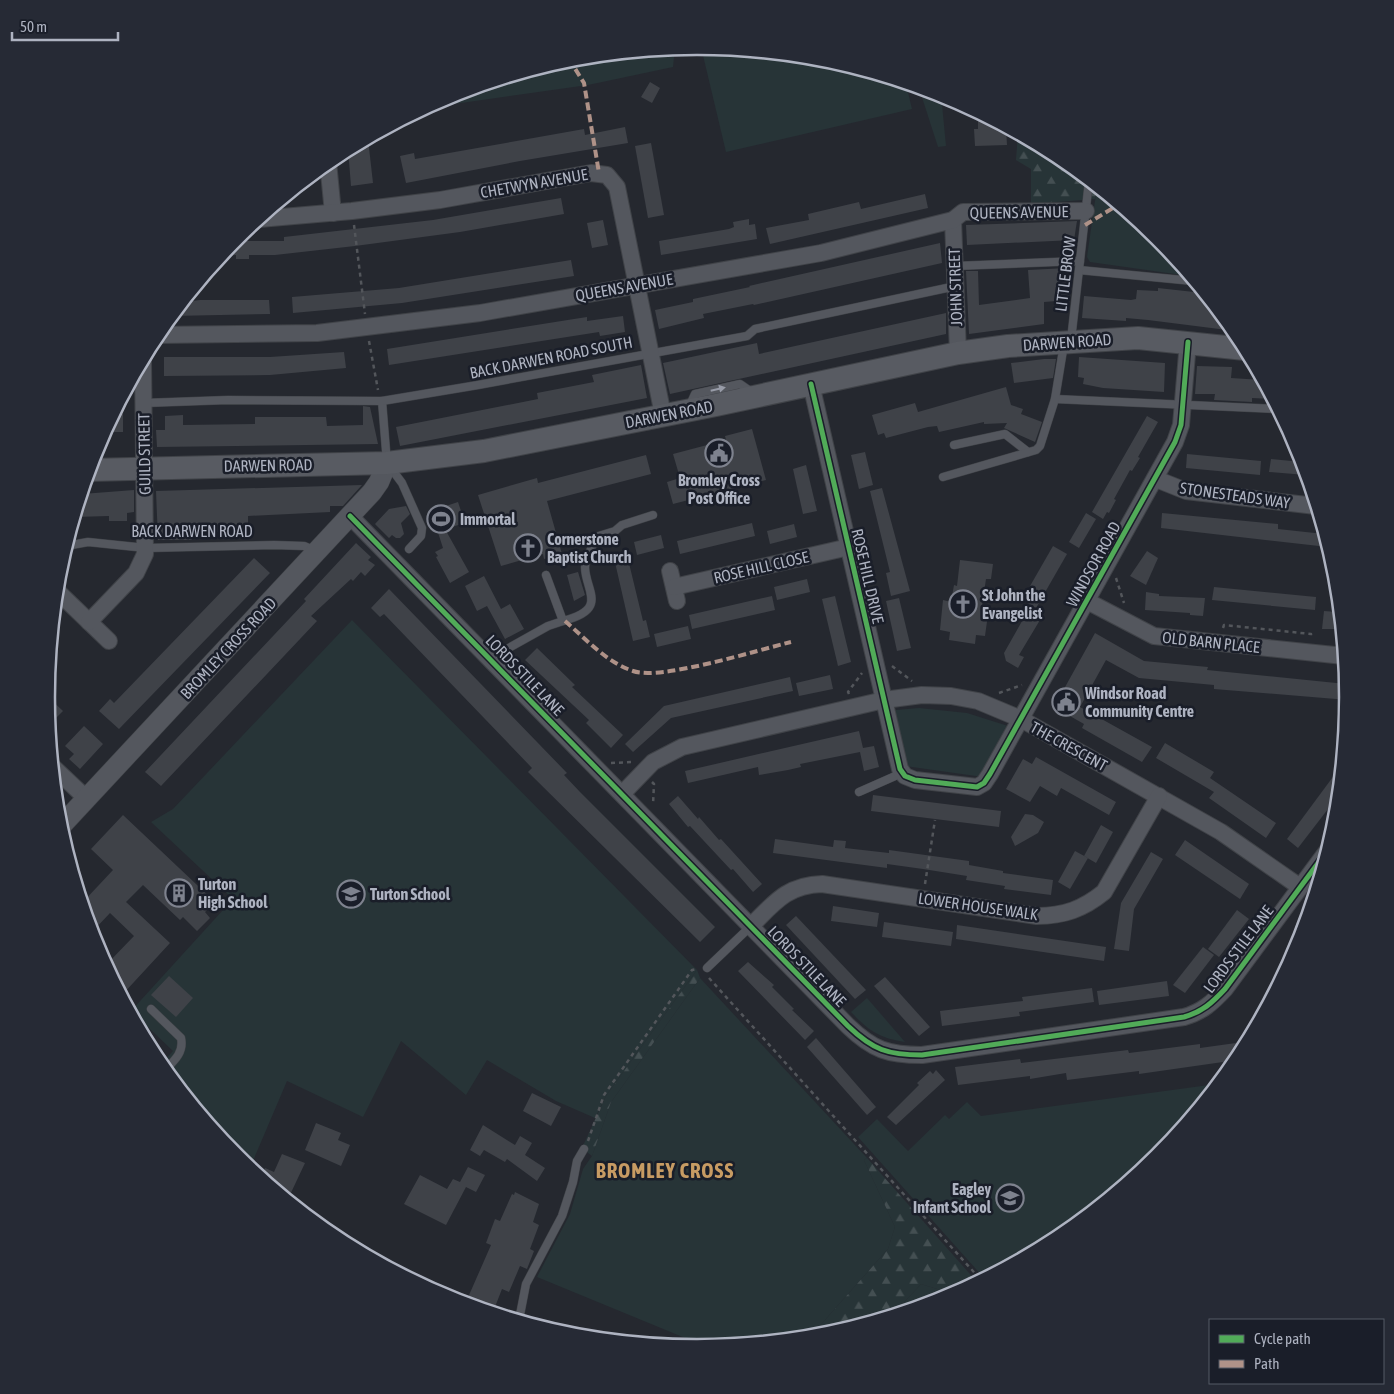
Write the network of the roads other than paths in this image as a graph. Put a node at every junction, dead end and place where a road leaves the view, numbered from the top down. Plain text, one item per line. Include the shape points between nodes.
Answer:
1 (329, 171) edge
2 (1088, 188) edge
3 (1086, 211) junction
4 (334, 213) junction
5 (270, 218) edge
6 (952, 220) junction
7 (1080, 261) junction
8 (955, 266) junction
9 (1079, 270) junction
10 (1184, 279) edge
11 (638, 284) junction
12 (956, 286) junction
13 (167, 335) edge
14 (1068, 341) junction
15 (1188, 342) junction
16 (1235, 347) edge
17 (651, 352) junction
18 (958, 353) junction
19 (143, 372) edge
20 (811, 384) junction
21 (1055, 399) junction
22 (382, 401) junction
23 (144, 403) junction
24 (1183, 404) junction
25 (1271, 409) edge
26 (663, 416) junction
27 (954, 445) dead end
28 (1028, 452) junction
29 (387, 463) junction
30 (144, 468) junction
31 (97, 470) edge
32 (943, 477) dead end
33 (1156, 479) junction
34 (1309, 505) edge
35 (653, 515) dead end
36 (350, 516) junction
37 (74, 545) edge
38 (849, 547) junction
39 (146, 548) junction
40 (409, 549) dead end
41 (318, 552) junction
42 (546, 575) dead end
43 (674, 586) dead end
44 (63, 597) edge
45 (1087, 600) junction
46 (563, 621) junction
47 (89, 622) junction
48 (109, 641) dead end
49 (1338, 655) edge
50 (491, 658) junction
51 (884, 700) junction
52 (1021, 719) junction
53 (59, 773) edge
54 (902, 773) junction
55 (859, 792) dead end
56 (622, 794) junction
57 (1159, 796) junction
58 (87, 799) junction
59 (67, 820) edge
60 (1316, 865) edge
61 (1300, 887) junction
62 (750, 926) junction
63 (708, 968) road end
64 (150, 1009) dead end
65 (171, 1064) edge
66 (584, 1149) road end
67 (520, 1314) edge

1 - 4 street
2 - 3 lane, LITTLE BROW
3 - 6 street, QUEENS AVENUE via 968,211
3 - 7 lane, LITTLE BROW
4 - 5 street, CHETWYN AVENUE
4 - 11 street, CHETWYN AVENUE via 440,200 599,173 607,175 617,187
6 - 8 street, JOHN STREET
6 - 11 street, QUEENS AVENUE via 821,253
7 - 8 lane
7 - 9 lane, LITTLE BROW
8 - 12 street, JOHN STREET
9 - 10 lane
9 - 14 lane, LITTLE BROW
11 - 13 street, QUEENS AVENUE via 480,313 367,327 271,335
11 - 17 street, CHETWYN AVENUE
12 - 17 lane, BACK DARWEN ROAD SOUTH via 755,329 746,336
12 - 18 street, JOHN STREET
14 - 15 main road, DARWEN ROAD via 1138,338
14 - 18 main road, DARWEN ROAD
14 - 21 lane, LITTLE BROW
15 - 16 main road, DARWEN ROAD
15 - 24 street, WINDSOR ROAD
17 - 22 lane, BACK DARWEN ROAD SOUTH
17 - 26 street, CHETWYN AVENUE
18 - 20 main road, DARWEN ROAD
19 - 23 street, GUILD STREET
20 - 26 main road, DARWEN ROAD
20 - 38 street, ROSE HILL DRIVE
21 - 24 lane
21 - 28 lane, LITTLE BROW via 1044,441
22 - 23 lane, BACK DARWEN ROAD SOUTH
22 - 29 lane
23 - 30 street, GUILD STREET
24 - 25 lane
24 - 33 street, WINDSOR ROAD via 1175,442
26 - 29 main road, DARWEN ROAD via 484,451
27 - 28 lane via 1005,434
28 - 32 lane
29 - 30 main road, DARWEN ROAD
29 - 36 street, BROMLEY CROSS ROAD via 379,482
29 - 40 lane via 402,483 422,528 421,536
30 - 31 main road, DARWEN ROAD
30 - 39 street, GUILD STREET
33 - 34 street, STONESTEADS WAY via 1186,491
33 - 45 street, WINDSOR ROAD
35 - 46 lane via 589,539 592,548 584,560 584,567 591,605 582,616
36 - 41 street, BROMLEY CROSS ROAD
36 - 50 street, LORDS STILE LANE
37 - 39 lane, BACK DARWEN ROAD via 88,542
38 - 43 street, ROSE HILL CLOSE
38 - 51 street, ROSE HILL DRIVE
39 - 41 lane, BACK DARWEN ROAD via 274,545 304,546
39 - 47 street via 136,573
41 - 58 street, BROMLEY CROSS ROAD
42 - 46 lane
44 - 47 street
45 - 49 street, OLD BARN PLACE via 1154,636
45 - 52 street, WINDSOR ROAD
46 - 50 lane
47 - 48 street
50 - 56 street, LORDS STILE LANE
51 - 52 street, THE CRESCENT via 922,695 951,696 991,706
51 - 54 street, ROSE HILL DRIVE
51 - 56 street, THE CRESCENT via 682,747 654,762
52 - 54 street, WINDSOR ROAD via 981,786 973,788 915,780
52 - 57 street, THE CRESCENT
53 - 58 street
54 - 55 lane
56 - 62 street, LORDS STILE LANE
57 - 61 street, THE CRESCENT via 1221,832
57 - 62 street, LOWER HOUSE WALK via 1113,881 1104,892 1067,914 1037,916 822,884 806,885 782,895
58 - 59 street, BROMLEY CROSS ROAD
60 - 61 street, LORDS STILE LANE
61 - 62 street, LORDS STILE LANE via 1225,989 1213,1003 1199,1012 1184,1017 922,1055 885,1052 865,1042
62 - 63 lane
64 - 65 lane via 181,1038 179,1056
66 - 67 lane via 577,1161 562,1216 526,1284

